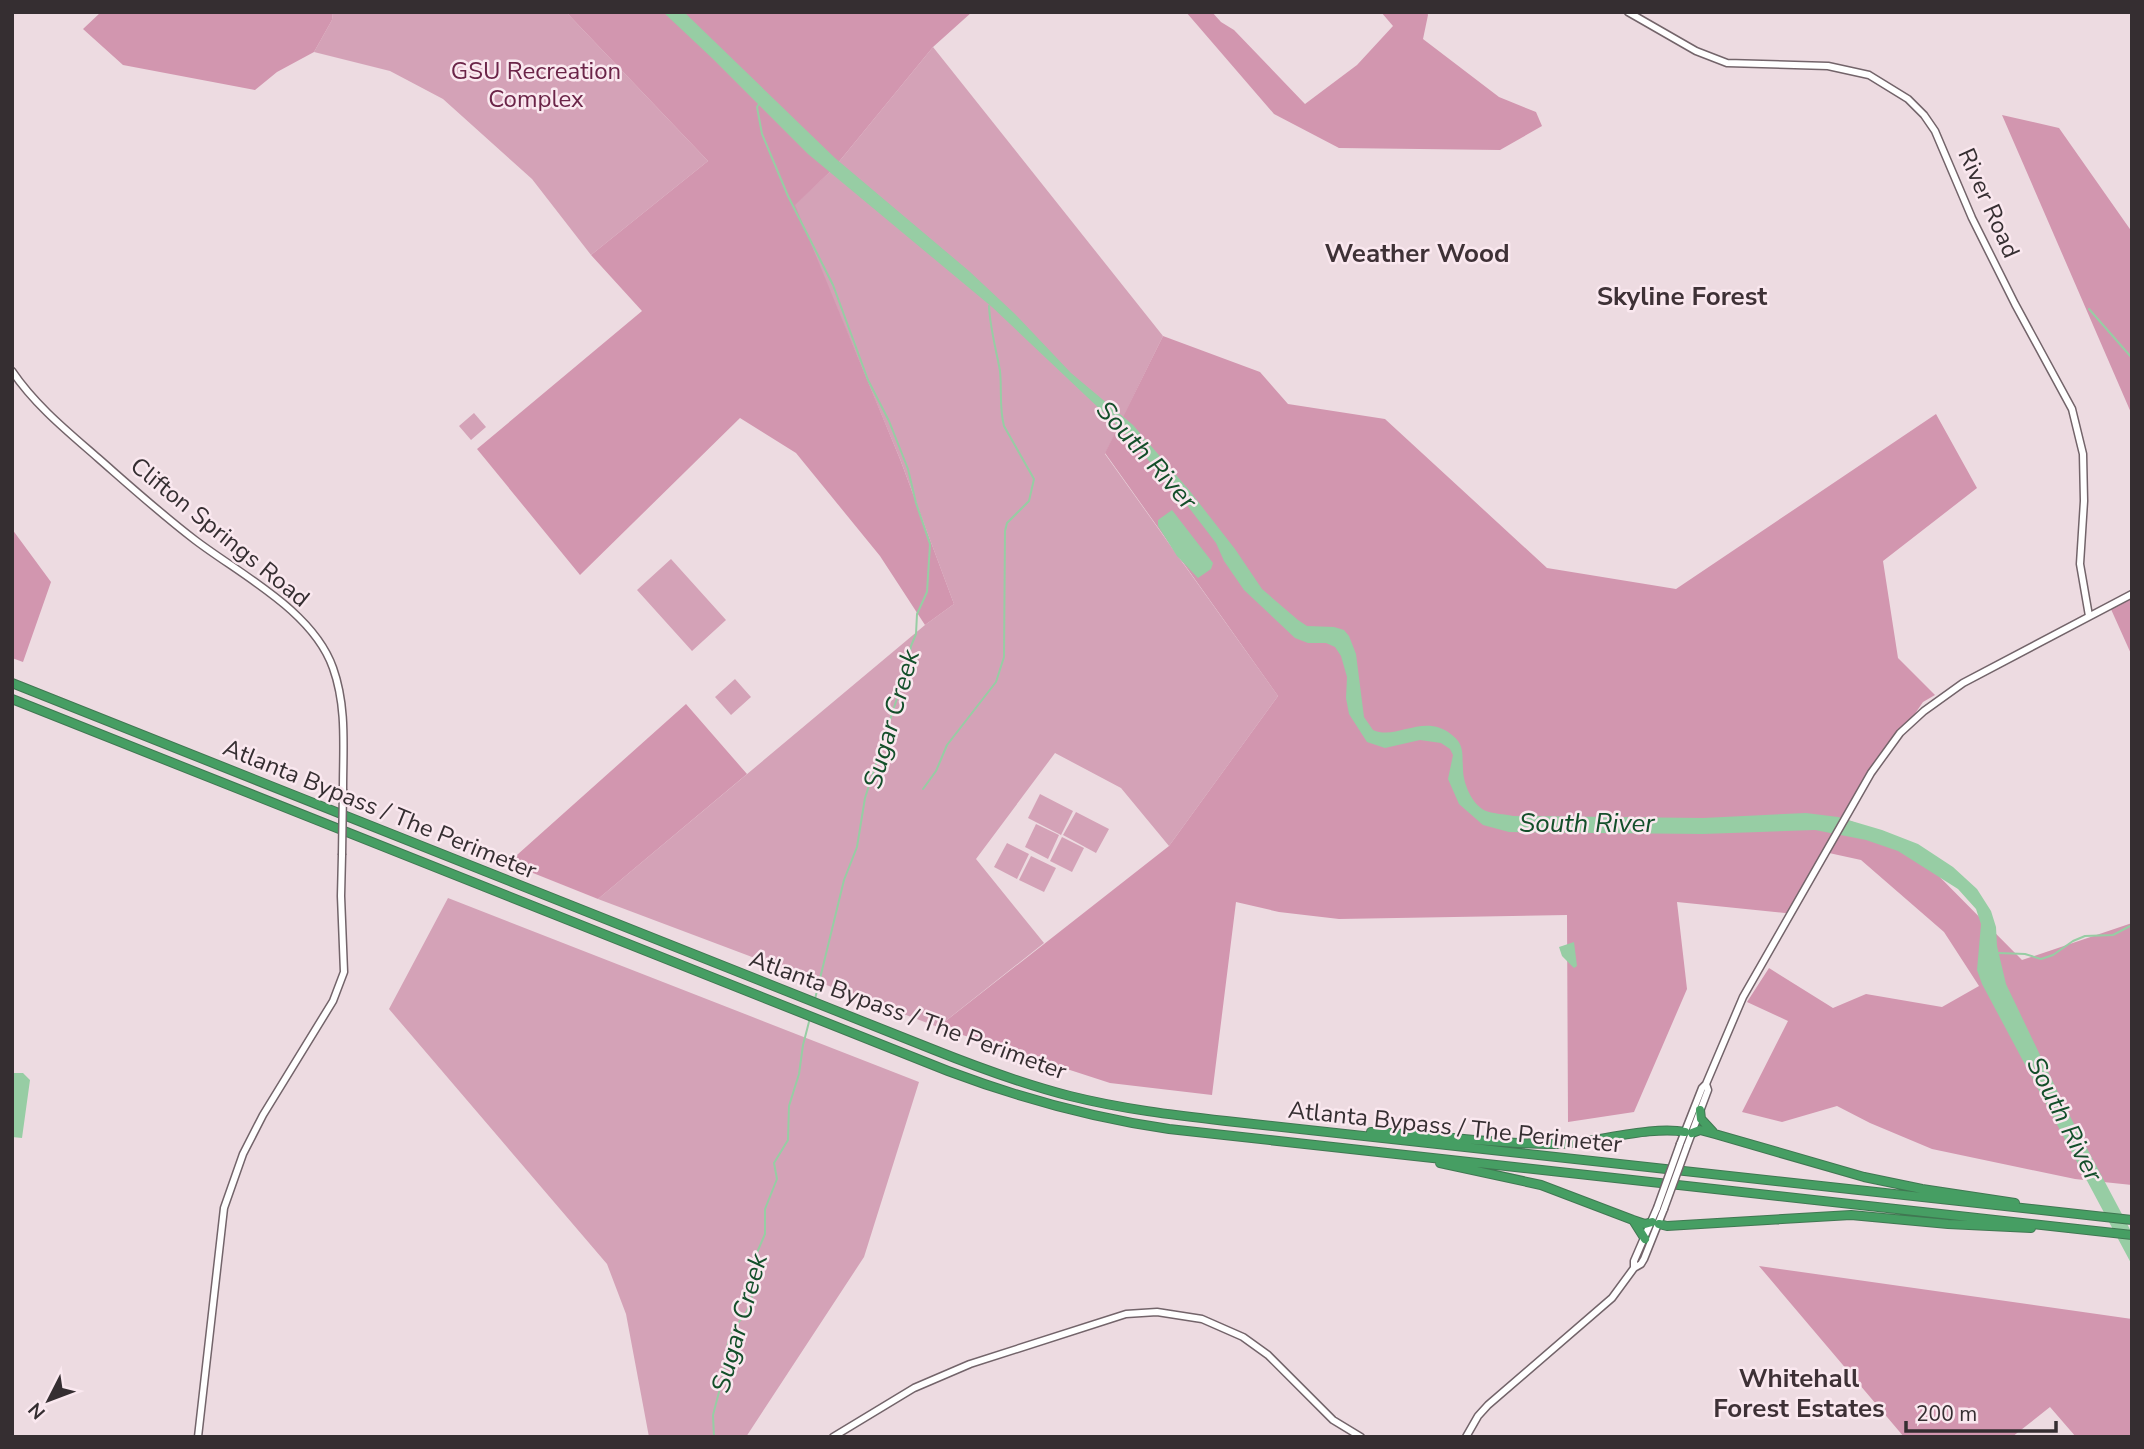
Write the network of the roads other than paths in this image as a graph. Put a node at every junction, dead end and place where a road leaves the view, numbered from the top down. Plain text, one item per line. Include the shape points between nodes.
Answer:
1 (1628, 12) edge
2 (12, 371) edge
3 (2132, 594) edge
4 (2089, 616) junction
5 (12, 683) edge
6 (12, 699) edge
7 (1706, 1084) junction
8 (1700, 1110) junction
9 (1310, 1130) junction
10 (1688, 1133) junction
11 (1715, 1134) junction
12 (1399, 1155) junction
13 (2035, 1208) junction
14 (1633, 1220) junction
15 (2132, 1220) edge
16 (1656, 1223) junction
17 (2104, 1232) junction
18 (2132, 1235) edge
19 (1646, 1238) junction
20 (1634, 1268) junction
21 (198, 1437) edge
22 (833, 1437) edge
23 (1361, 1437) edge
24 (1466, 1437) edge

1 - 4 street, River Road via 1696,51 1727,63 1828,66 1869,75 1908,99 1924,115 2076,421 2085,474 2080,564
2 - 21 street, Clifton Springs Road, bridge via 39,406 126,483 277,599 310,630 333,666 340,694 344,726 344,972 333,1001 243,1154 225,1208
3 - 4 street
4 - 7 street via 1972,678 1900,733 1824,852 1743,997
5 - 9 highway, Atlanta Bypass / The Perimeter via 1024,1083 1144,1111
6 - 12 highway, Atlanta Bypass / The Perimeter via 1010,1094 1114,1121
7 - 8 street
7 - 10 street
8 - 10 street
8 - 11 highway via 1701,1119
9 - 10 highway via 1544,1144 1669,1130
9 - 13 highway, Atlanta Bypass / The Perimeter
10 - 11 highway
10 - 16 street, bridge
11 - 13 highway via 1864,1177
12 - 14 highway via 1541,1185
12 - 17 highway, Atlanta Bypass / The Perimeter
13 - 15 highway, Atlanta Bypass / The Perimeter
14 - 16 highway
14 - 19 highway
16 - 17 highway via 1673,1226 1851,1215
16 - 19 street
16 - 20 street via 1644,1259
17 - 18 highway, Atlanta Bypass / The Perimeter
19 - 20 street
20 - 24 street via 1612,1298 1488,1405
22 - 23 street via 914,1388 970,1364 1126,1314 1157,1312 1202,1319 1243,1337 1268,1355 1332,1420

